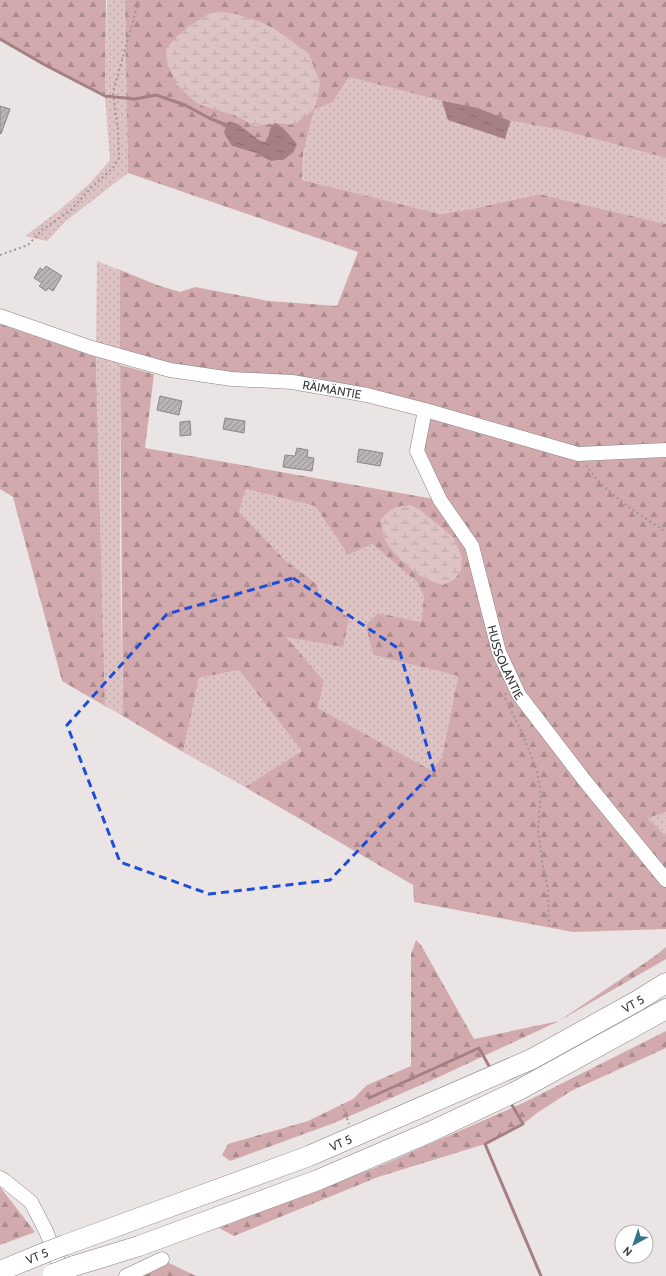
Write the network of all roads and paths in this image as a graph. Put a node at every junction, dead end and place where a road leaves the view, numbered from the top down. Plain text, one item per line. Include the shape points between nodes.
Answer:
1 (140, 0) edge
2 (0, 255) edge
3 (0, 316) edge
4 (425, 410) junction
5 (666, 450) edge
6 (585, 454) junction
7 (666, 532) edge
8 (510, 675) junction
9 (666, 880) edge
10 (548, 926) dead end
11 (666, 983) edge
12 (666, 1009) edge
13 (342, 1104) dead end
14 (350, 1127) dead end
15 (0, 1178) edge
16 (162, 1259) dead end
17 (0, 1271) edge
18 (60, 1273) edge
19 (126, 1276) edge

1 - 2 path via 113,92 119,158 113,168 70,211 42,230 28,245
3 - 4 street, RÄIMÄNTIE via 92,348 170,370 232,379 292,382 367,395
4 - 6 street, RÄIMÄNTIE
4 - 8 street, HUSSOLANTIE via 417,451 440,500 472,546 500,652
5 - 6 street, RÄIMÄNTIE
6 - 7 path via 585,463 593,476 636,512
8 - 9 street, HUSSOLANTIE via 519,695
8 - 10 path via 505,698 537,771 541,795 538,829 548,889
11 - 17 highway, VT 5, bridge via 532,1059 309,1156
12 - 18 highway, VT 5 via 519,1090 430,1132 318,1180
13 - 14 path
15 - 18 street via 31,1202 46,1231
16 - 19 street

